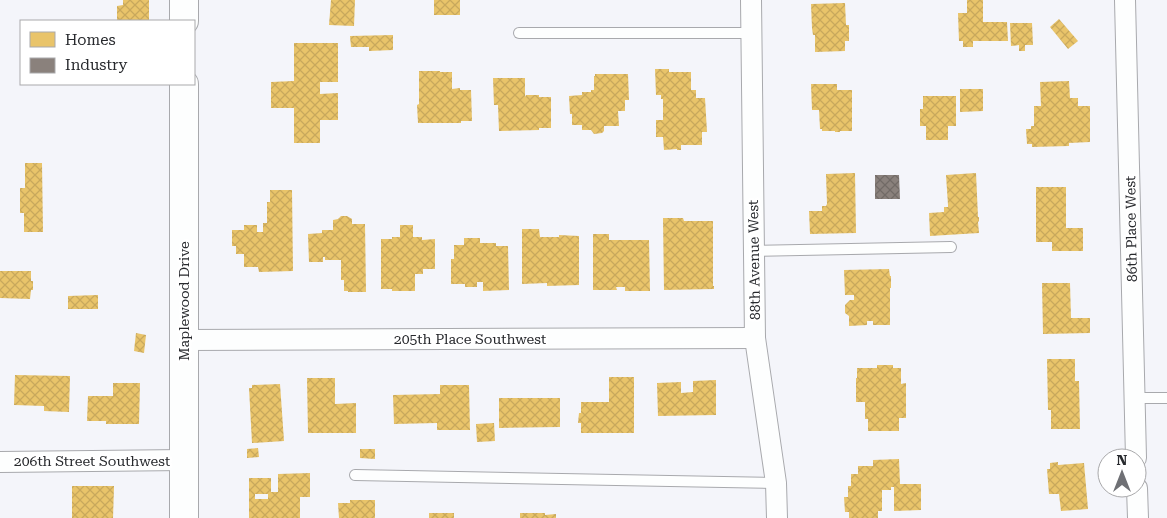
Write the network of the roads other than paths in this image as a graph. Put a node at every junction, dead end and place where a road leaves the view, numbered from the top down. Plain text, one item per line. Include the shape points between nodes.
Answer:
1 (184, 0) edge
2 (751, 0) edge
3 (1125, 0) edge
4 (184, 20) edge
5 (518, 33) dead end
6 (751, 33) junction
7 (184, 85) edge
8 (951, 247) dead end
9 (754, 251) junction
10 (755, 338) junction
11 (184, 340) junction
12 (1135, 398) junction
13 (1167, 398) edge
14 (1136, 448) edge
15 (184, 460) junction
16 (0, 462) edge
17 (355, 475) dead end
18 (776, 483) junction
19 (1137, 498) edge
20 (184, 518) edge
21 (777, 518) edge
22 (1138, 518) edge

1 - 4 street
2 - 6 street, 88th Avenue West
3 - 12 street, 86th Place West
5 - 6 lane
6 - 9 street, 88th Avenue West
7 - 11 street, Maplewood Drive
8 - 9 lane
9 - 10 street, 88th Avenue West
10 - 11 street, 205th Place Southwest
10 - 18 street, 88th Avenue West
11 - 15 street, Maplewood Drive
12 - 13 lane
12 - 14 street, 86th Place West
15 - 16 street, 206th Street Southwest
15 - 20 street, Maplewood Drive
17 - 18 lane
18 - 21 street, 88th Avenue West
19 - 22 street

